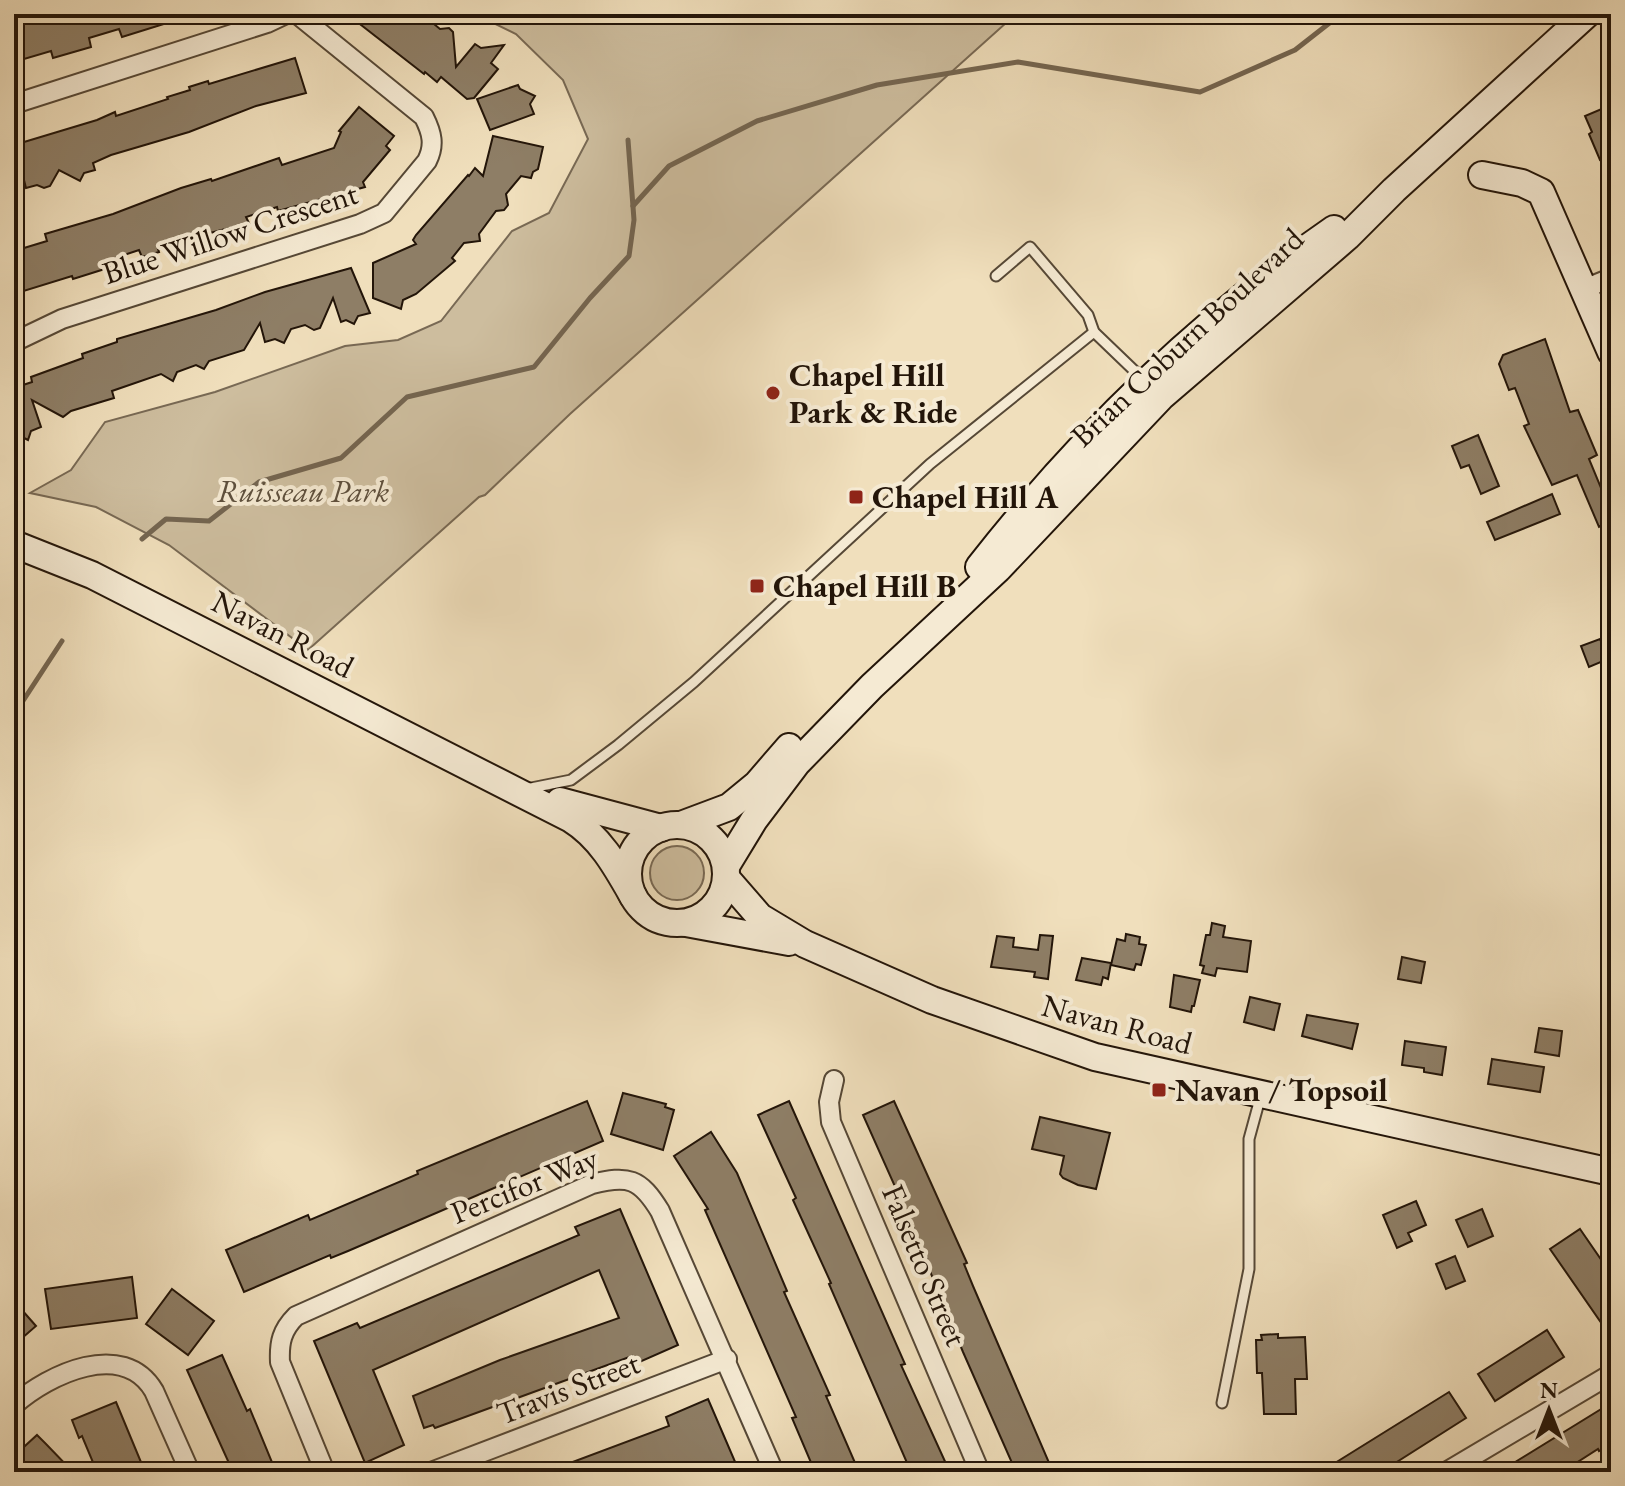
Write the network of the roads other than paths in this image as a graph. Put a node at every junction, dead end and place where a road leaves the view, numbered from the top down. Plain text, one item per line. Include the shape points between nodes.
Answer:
1 (286, 14) edge
2 (297, 14) edge
3 (1587, 14) edge
4 (14, 104) edge
5 (1482, 175) dead end
6 (996, 276) dead end
7 (1611, 278) edge
8 (1584, 289) junction
9 (1094, 332) junction
10 (14, 342) edge
11 (1611, 352) edge
12 (1154, 390) junction
13 (14, 544) edge
14 (872, 686) junction
15 (519, 790) junction
16 (671, 826) junction
17 (726, 873) junction
18 (633, 896) junction
19 (686, 923) junction
20 (805, 944) junction
21 (834, 1080) dead end
22 (1261, 1095) junction
23 (1611, 1172) edge
24 (727, 1359) junction
25 (1611, 1374) edge
26 (1222, 1403) dead end
27 (14, 1405) edge
28 (190, 1472) edge
29 (325, 1472) edge
30 (431, 1472) edge
31 (774, 1472) edge
32 (980, 1472) edge
33 (1446, 1472) edge

1 - 4 street
2 - 10 street, Blue Willow Crescent via 424,117 430,128 427,161 384,213 62,319
3 - 12 main road, Brian Coburn Boulevard via 1347,237
5 - 8 main road via 1541,192
6 - 9 lane via 1030,247 1088,315
7 - 8 street
8 - 11 main road
9 - 12 lane
9 - 15 lane via 930,464 694,682 571,780
12 - 14 main road, Brian Coburn Boulevard via 998,569
13 - 15 main road, Navan Road via 92,575
14 - 16 main road, Brian Coburn Boulevard via 806,731 729,807
14 - 17 main road, Brian Coburn Boulevard via 797,763 754,820
15 - 16 main road, Navan Road
15 - 18 main road, Navan Road via 587,828
16 - 17 main road via 696,828 710,837 720,849
16 - 18 main road via 639,843 632,855 628,869
17 - 19 main road via 718,902
17 - 20 main road, Navan Road via 760,917
18 - 19 main road via 661,921
19 - 20 main road, Navan Road
20 - 22 main road, Navan Road via 1025,1034 1095,1057
21 - 32 street, Falsetto Street via 831,1122
22 - 23 main road, Navan Road
22 - 26 lane via 1249,1139 1249,1269
24 - 29 street, Percifor Way via 651,1196 626,1178 592,1184 312,1308 285,1327 280,1362
24 - 30 street, Travis Street
24 - 31 street, Percifor Way
25 - 33 street
27 - 28 street via 61,1374 117,1364 136,1370 154,1391

